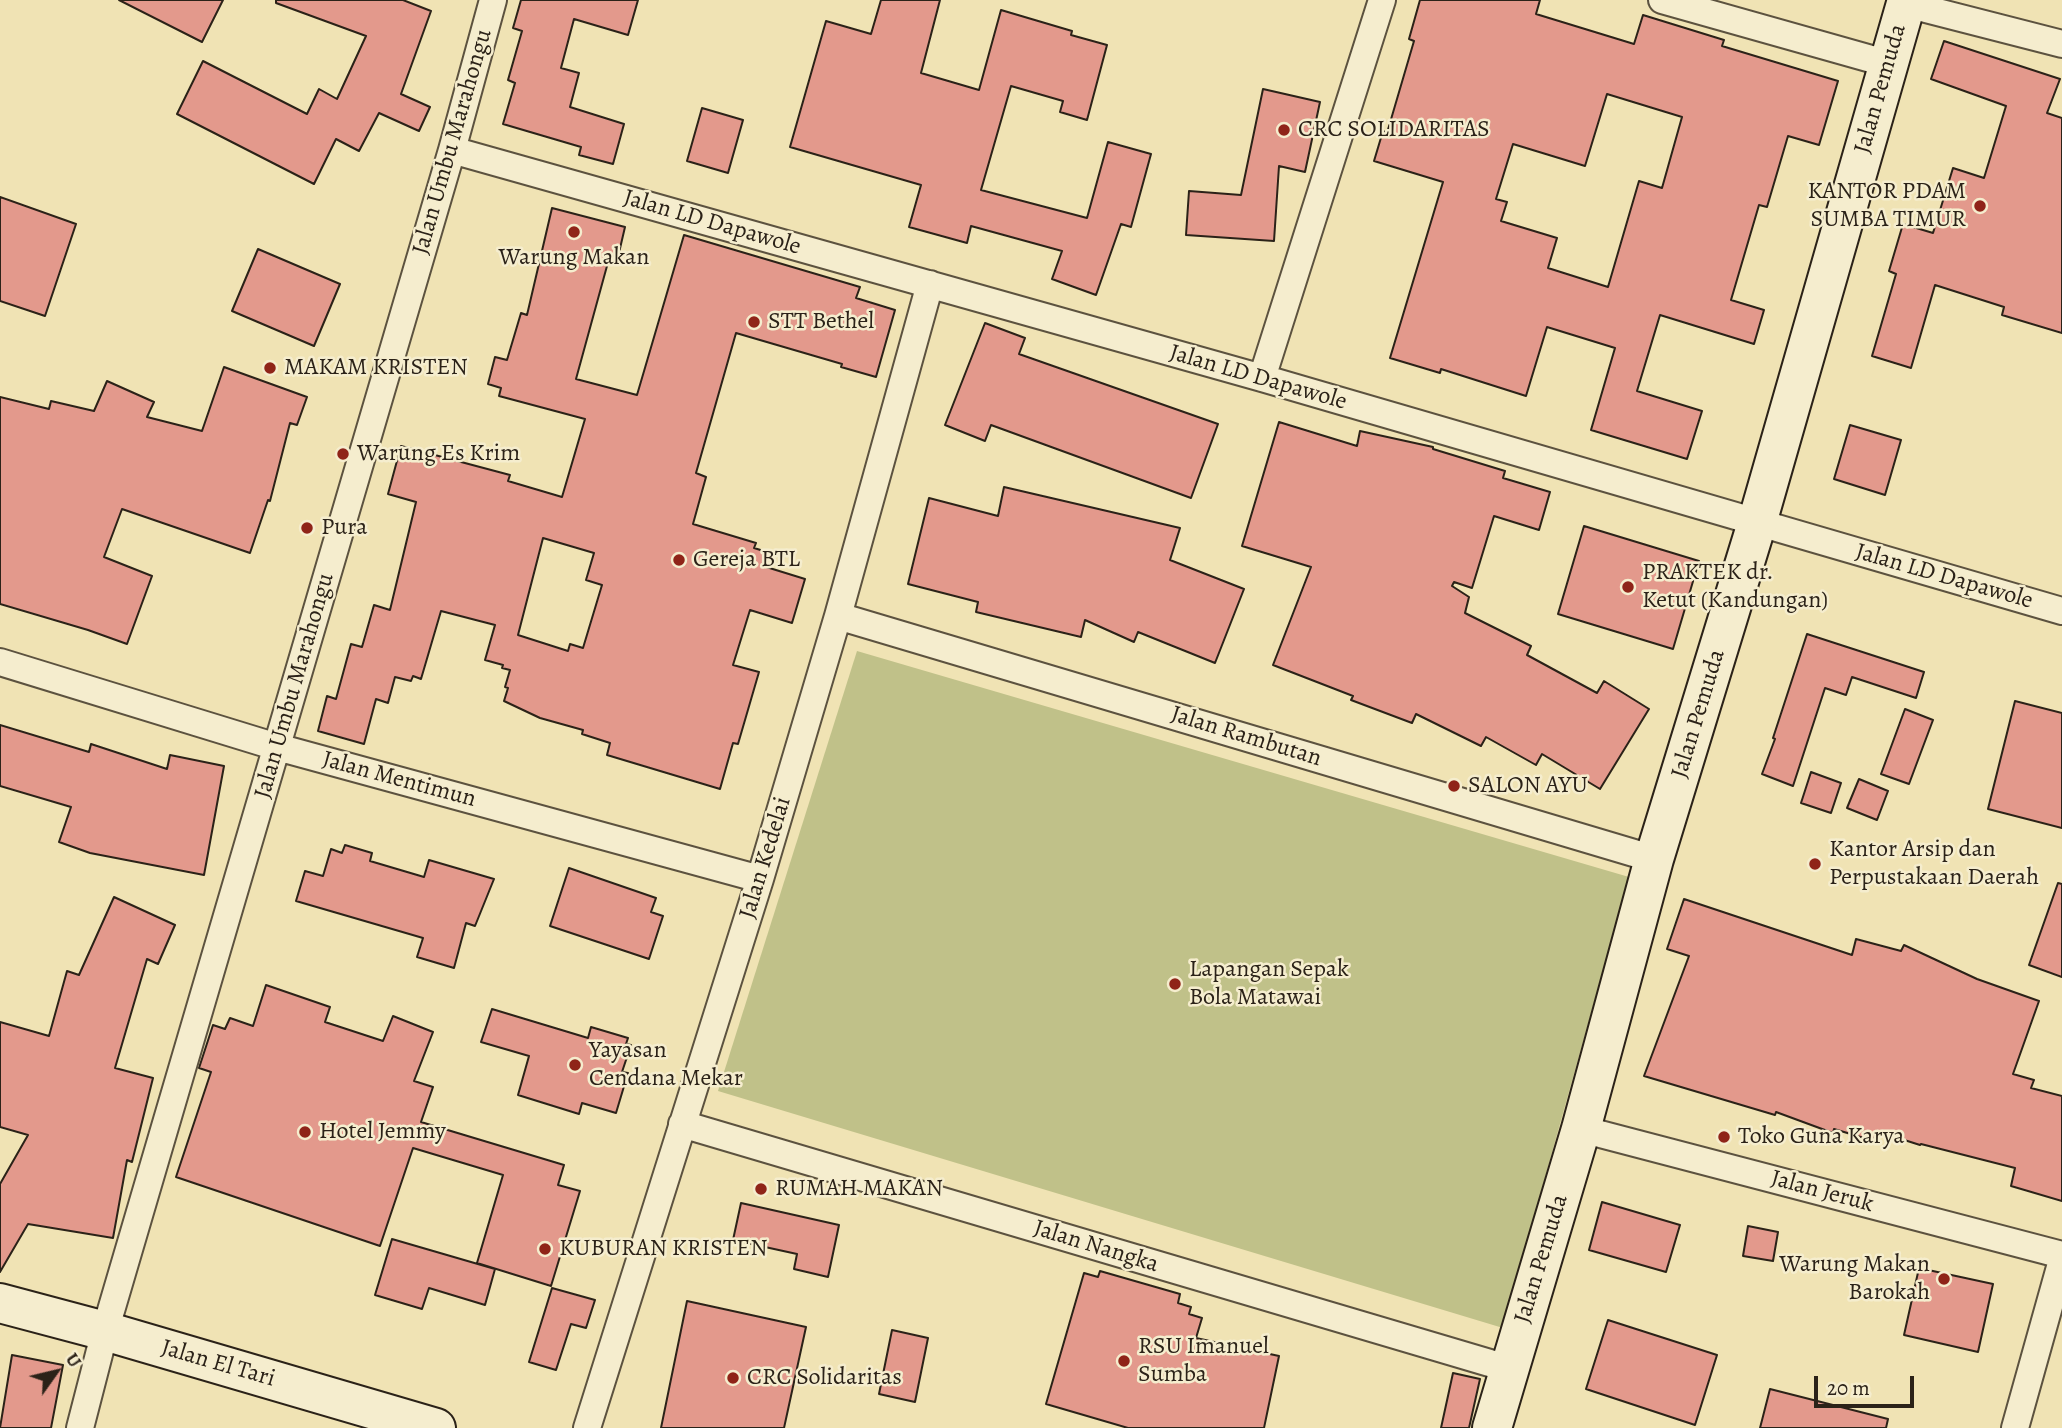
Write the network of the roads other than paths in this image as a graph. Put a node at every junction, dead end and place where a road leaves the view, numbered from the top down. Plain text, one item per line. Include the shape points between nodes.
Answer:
1 (493, 0) edge
2 (1382, 0) edge
3 (1662, 0) edge
4 (1906, 2) edge
5 (2062, 44) edge
6 (1889, 64) junction
7 (452, 150) junction
8 (930, 284) junction
9 (1262, 379) junction
10 (1757, 523) junction
11 (2062, 611) edge
12 (838, 616) junction
13 (0, 662) edge
14 (277, 747) junction
15 (1654, 859) junction
16 (760, 878) junction
17 (682, 1124) junction
18 (1581, 1129) junction
19 (2062, 1258) edge
20 (0, 1303) edge
21 (105, 1331) junction
22 (1510, 1369) junction
23 (80, 1428) edge
24 (436, 1428) edge
25 (587, 1428) edge
26 (1492, 1428) edge
27 (2015, 1428) edge

1 - 7 street, Jalan Umbu Marahongu
2 - 9 street
3 - 6 street
4 - 5 street
4 - 6 street, Jalan Pemuda
6 - 10 street, Jalan Pemuda
7 - 8 street, Jalan LD Dapawole
7 - 14 street, Jalan Umbu Marahongu
8 - 9 street, Jalan LD Dapawole
8 - 12 street, Jalan Kedelai
9 - 10 street, Jalan LD Dapawole
10 - 11 street, Jalan LD Dapawole
10 - 15 street, Jalan Pemuda
12 - 15 street, Jalan Rambutan
12 - 16 street, Jalan Kedelai
13 - 14 street, Jalan Mentimun
14 - 16 street, Jalan Mentimun
14 - 21 street, Jalan Umbu Marahongu
15 - 18 street, Jalan Pemuda
16 - 17 street, Jalan Kedelai
17 - 22 street, Jalan Nangka
17 - 25 street, Jalan Kedelai
18 - 19 street, Jalan Jeruk
18 - 22 street, Jalan Pemuda
19 - 27 street
20 - 21 street, Jalan El Tari
21 - 23 street, Jalan Umbu Marahongu
21 - 24 street, Jalan El Tari
22 - 26 street, Jalan Pemuda

